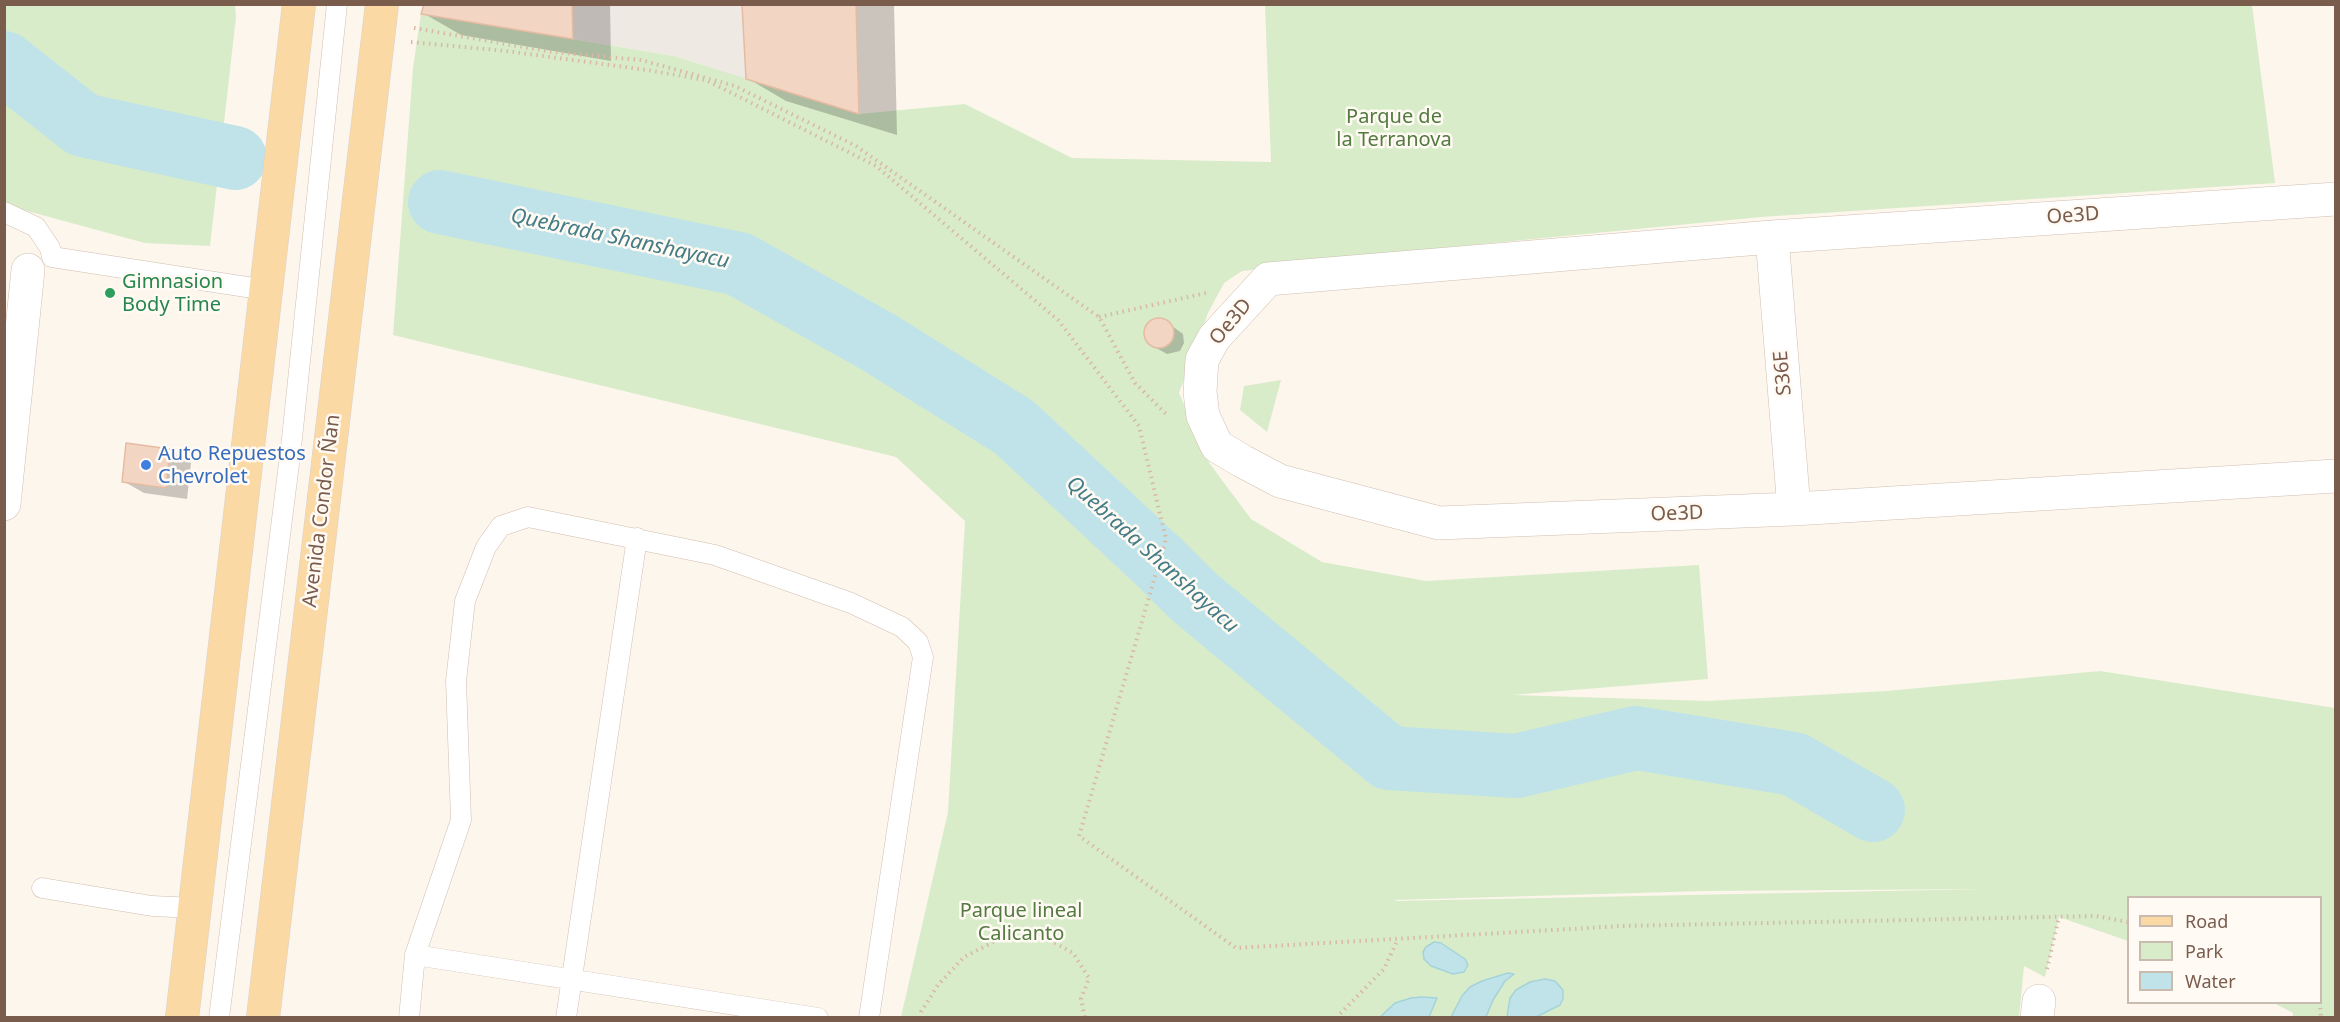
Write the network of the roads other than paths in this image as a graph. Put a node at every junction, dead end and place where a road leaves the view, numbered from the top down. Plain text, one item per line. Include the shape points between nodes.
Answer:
1 (299, 4) edge
2 (338, 4) edge
3 (379, 24) edge
4 (2336, 199) edge
5 (4, 212) edge
6 (1772, 237) junction
7 (28, 270) dead end
8 (266, 290) junction
9 (10, 410) edge
10 (2336, 476) edge
11 (4, 504) edge
12 (1794, 509) junction
13 (637, 538) junction
14 (42, 888) dead end
15 (195, 908) junction
16 (416, 955) junction
17 (572, 979) junction
18 (182, 1017) edge
19 (219, 1017) edge
20 (263, 1017) edge
21 (409, 1017) edge
22 (566, 1017) edge
23 (818, 1017) edge
24 (869, 1017) edge

1 - 8 main road
2 - 19 lane via 291,448
3 - 20 main road, Avenida Condor Ñan
4 - 6 street, Oe3D
5 - 8 lane via 36,227 52,257
6 - 12 street, S36E
6 - 12 street, Oe3D via 1269,279 1214,338 1202,360 1200,392 1203,416 1217,446 1242,461 1280,481 1439,523
7 - 9 street
8 - 15 main road
9 - 11 street
10 - 12 street, Oe3D
13 - 16 lane via 528,517 501,526 486,547 465,601 456,681 461,820
13 - 17 lane
13 - 24 lane via 715,555 841,600 902,627 918,642 923,657
14 - 15 lane via 152,906
15 - 18 main road
16 - 17 lane
16 - 21 lane
17 - 22 lane
17 - 23 lane

